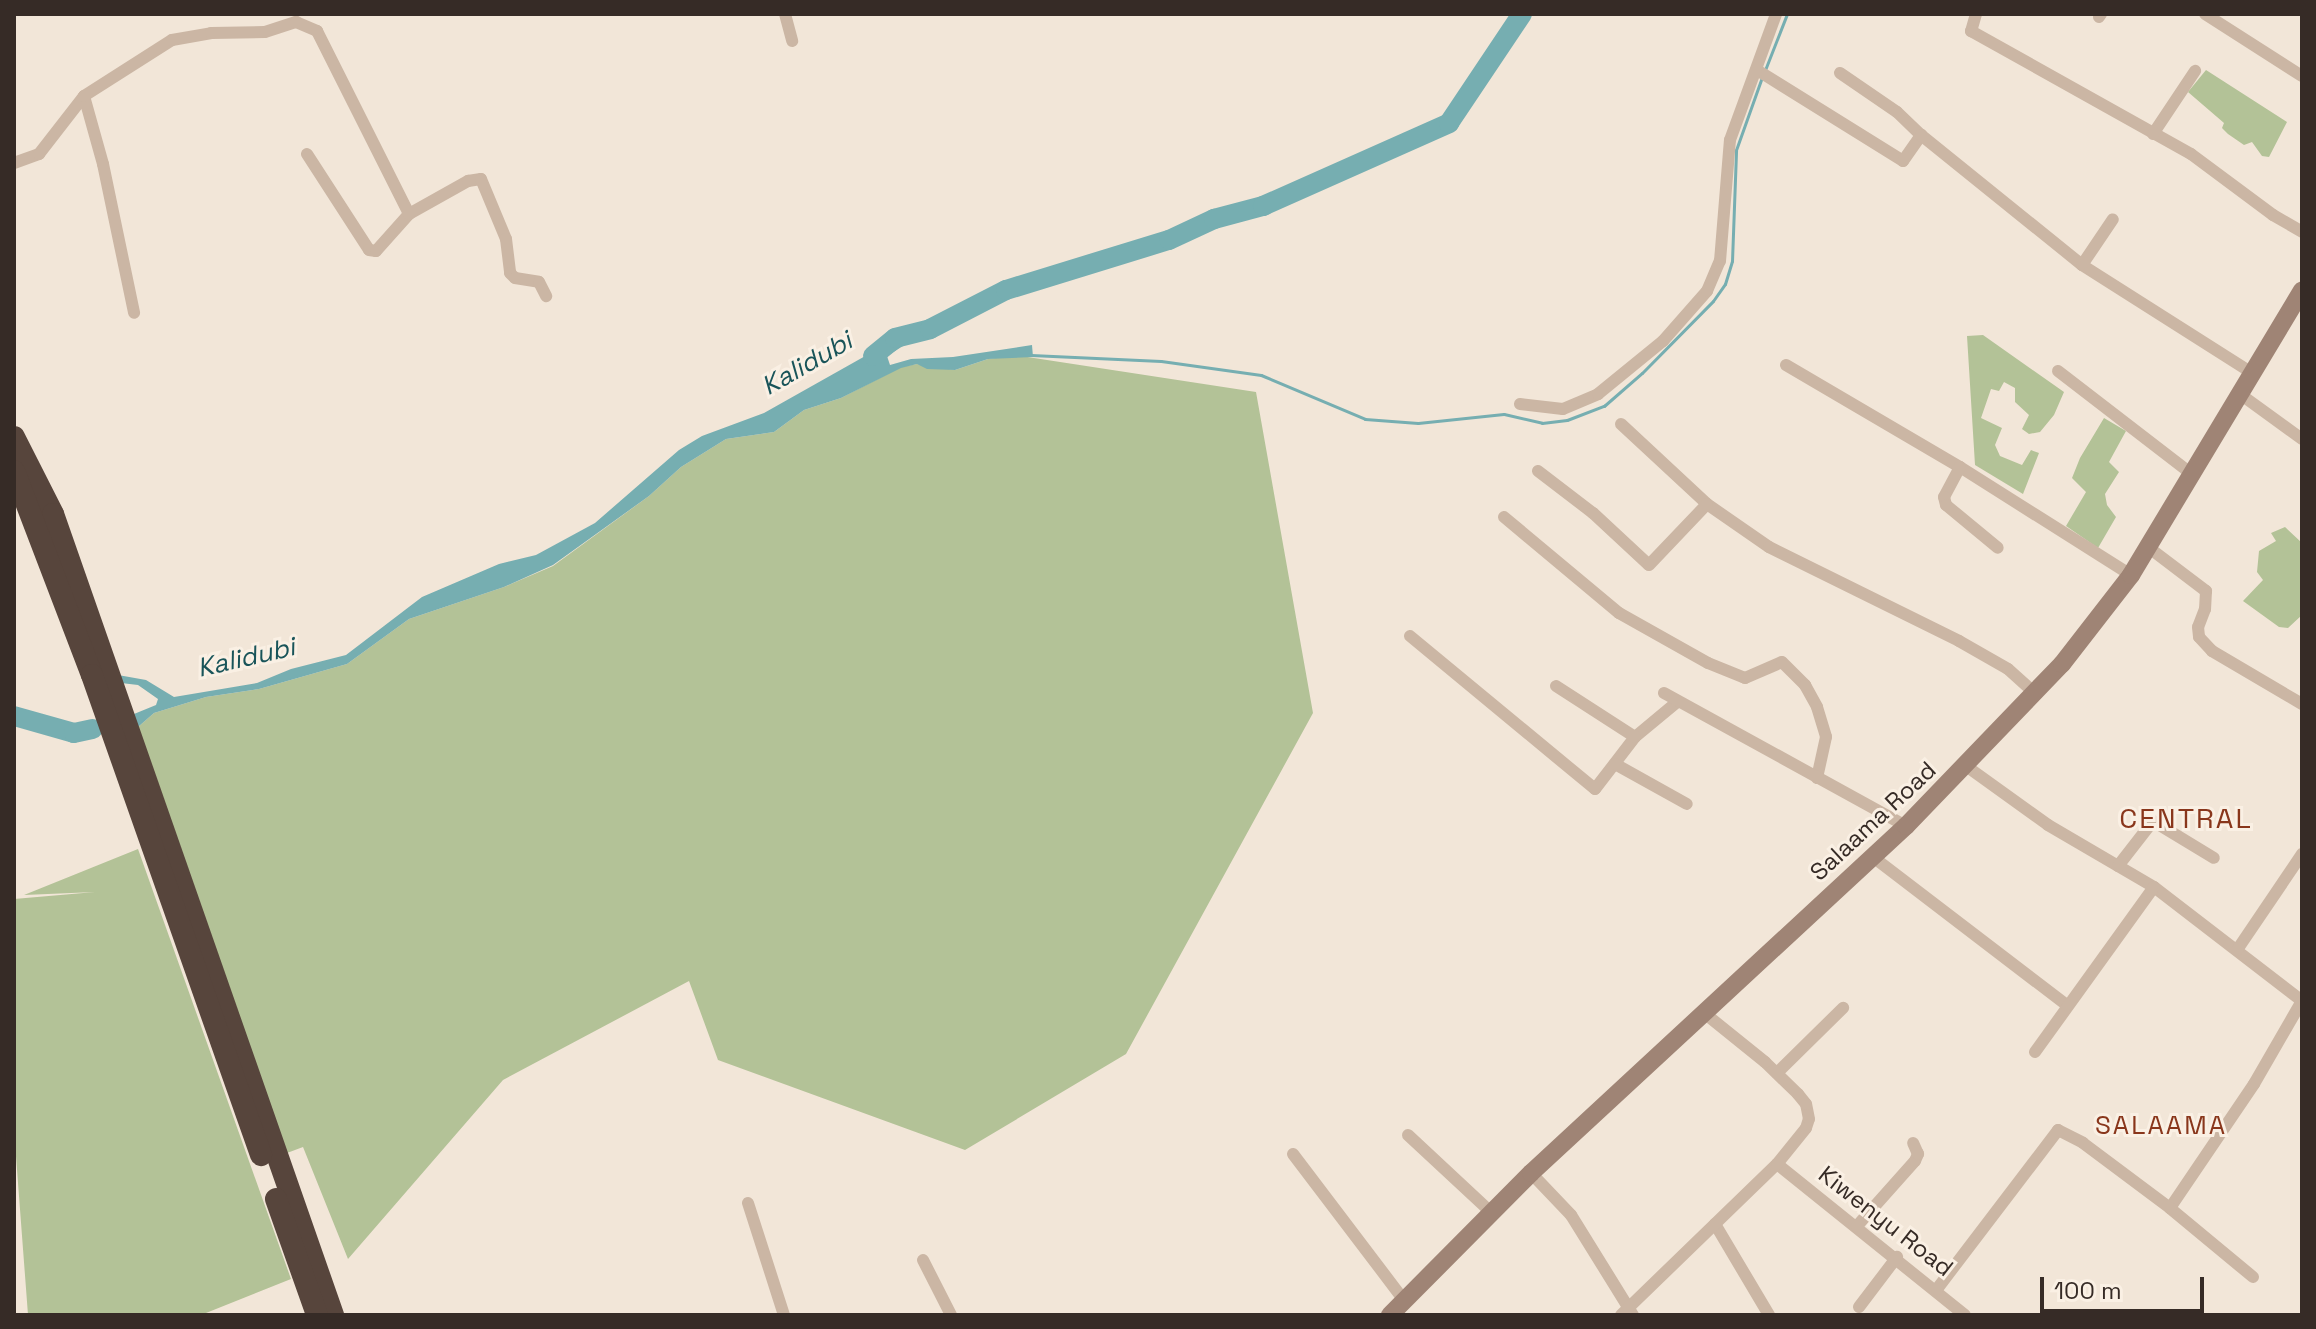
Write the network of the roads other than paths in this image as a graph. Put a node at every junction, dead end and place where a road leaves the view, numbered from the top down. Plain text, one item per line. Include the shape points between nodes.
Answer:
1 (785, 14) edge
2 (1776, 14) edge
3 (1976, 14) edge
4 (2205, 14) edge
5 (792, 41) dead end
6 (2195, 71) dead end
7 (1762, 73) junction
8 (1840, 73) dead end
9 (2302, 76) edge
10 (84, 96) junction
11 (2153, 134) junction
12 (1921, 135) junction
13 (307, 154) dead end
14 (14, 163) edge
15 (409, 214) junction
16 (2113, 219) dead end
17 (2302, 232) edge
18 (2082, 265) junction
19 (2302, 290) edge
20 (546, 296) dead end
21 (134, 313) dead end
22 (1786, 365) dead end
23 (2058, 371) dead end
24 (2252, 373) junction
25 (2240, 394) junction
26 (1520, 404) dead end
27 (1621, 424) dead end
28 (14, 437) edge
29 (2302, 439) edge
30 (1960, 467) junction
31 (14, 471) edge
32 (1538, 471) dead end
33 (2193, 475) junction
34 (1707, 504) junction
35 (1504, 517) dead end
36 (45, 520) junction
37 (2148, 547) junction
38 (1998, 548) dead end
39 (2131, 575) junction
40 (1410, 636) dead end
41 (1556, 686) dead end
42 (1664, 693) dead end
43 (2036, 694) junction
44 (1677, 702) junction
45 (2302, 704) edge
46 (1635, 737) junction
47 (1615, 764) junction
48 (1966, 766) junction
49 (1817, 778) junction
50 (1687, 804) dead end
51 (1906, 826) junction
52 (2302, 854) edge
53 (1873, 857) junction
54 (2214, 858) dead end
55 (2118, 866) junction
56 (2154, 887) junction
57 (2237, 950) junction
58 (2302, 1001) edge
59 (2068, 1006) junction
60 (1843, 1008) dead end
61 (1703, 1012) junction
62 (2035, 1052) dead end
63 (1777, 1073) junction
64 (1408, 1135) dead end
65 (1913, 1143) dead end
66 (1293, 1154) dead end
67 (271, 1161) junction
68 (1777, 1164) junction
69 (1531, 1173) junction
70 (748, 1203) dead end
71 (2170, 1208) junction
72 (1492, 1213) junction
73 (1715, 1224) junction
74 (1857, 1226) junction
75 (1897, 1257) junction
76 (923, 1260) dead end
77 (2253, 1277) dead end
78 (1937, 1289) junction
79 (1404, 1300) junction
80 (1859, 1307) dead end
81 (1628, 1312) edge
82 (317, 1315) edge
83 (333, 1315) edge
84 (784, 1315) edge
85 (951, 1315) edge
86 (1390, 1315) edge
87 (1769, 1315) edge
88 (1965, 1315) edge

1 - 5 street
2 - 7 street
3 - 11 street via 1971,31
4 - 9 street
6 - 11 street
7 - 12 street via 1903,161
7 - 26 street via 1730,140 1720,261 1707,291 1663,341 1598,394 1563,409
8 - 12 street
10 - 14 street via 39,154
10 - 15 street via 172,40 265,32 296,22 317,31
10 - 21 street
11 - 17 street via 2191,154
12 - 18 street
13 - 15 street via 369,250 376,251
15 - 20 street via 481,179 502,225 510,273 539,282
16 - 18 street
18 - 24 street
19 - 24 main road, Salaama Road
22 - 30 street
23 - 33 street
24 - 25 main road, Salaama Road
25 - 29 street
25 - 33 main road, Salaama Road
27 - 34 street
28 - 36 highway
30 - 38 street via 1944,497 1946,505
30 - 39 street
31 - 36 highway
32 - 34 street via 1649,565
33 - 37 main road, Salaama Road
34 - 43 street via 1779,553 1998,663
35 - 49 street via 1619,613 1708,663 1745,678 1782,662 1805,685 1817,707 1826,737
36 - 67 highway
37 - 39 main road, Salaama Road
37 - 45 street via 2206,591 2198,627 2199,637 2212,651
39 - 43 main road, Salaama Road
40 - 47 street via 1595,789
41 - 46 street
42 - 44 street
43 - 48 main road, Salaama Road
44 - 46 street
44 - 49 street
46 - 47 street
47 - 50 street
48 - 51 main road, Salaama Road
48 - 55 street via 2048,825
49 - 51 street
51 - 53 main road, Salaama Road
52 - 57 street
53 - 59 street
53 - 61 main road, Salaama Road
54 - 55 street via 2153,821
55 - 56 street
56 - 57 street
56 - 59 street
57 - 58 street
58 - 71 street via 2254,1084
59 - 62 street
60 - 63 street
61 - 63 street
61 - 69 main road, Salaama Road
63 - 68 street via 1809,1111 1806,1128
64 - 72 street
65 - 74 street via 1915,1161
66 - 79 street
67 - 82 highway
67 - 83 highway
68 - 73 street
68 - 74 street, Kiwenyu Road
69 - 72 main road, Salaama Road
69 - 81 street via 1571,1215
70 - 84 street
71 - 77 street
71 - 78 street via 2058,1130
72 - 79 main road, Salaama Road
73 - 81 street
73 - 87 street
74 - 75 street, Kiwenyu Road
75 - 78 street, Kiwenyu Road
75 - 80 street
76 - 85 street
78 - 88 street, Kiwenyu Road
79 - 86 main road, Salaama Road

